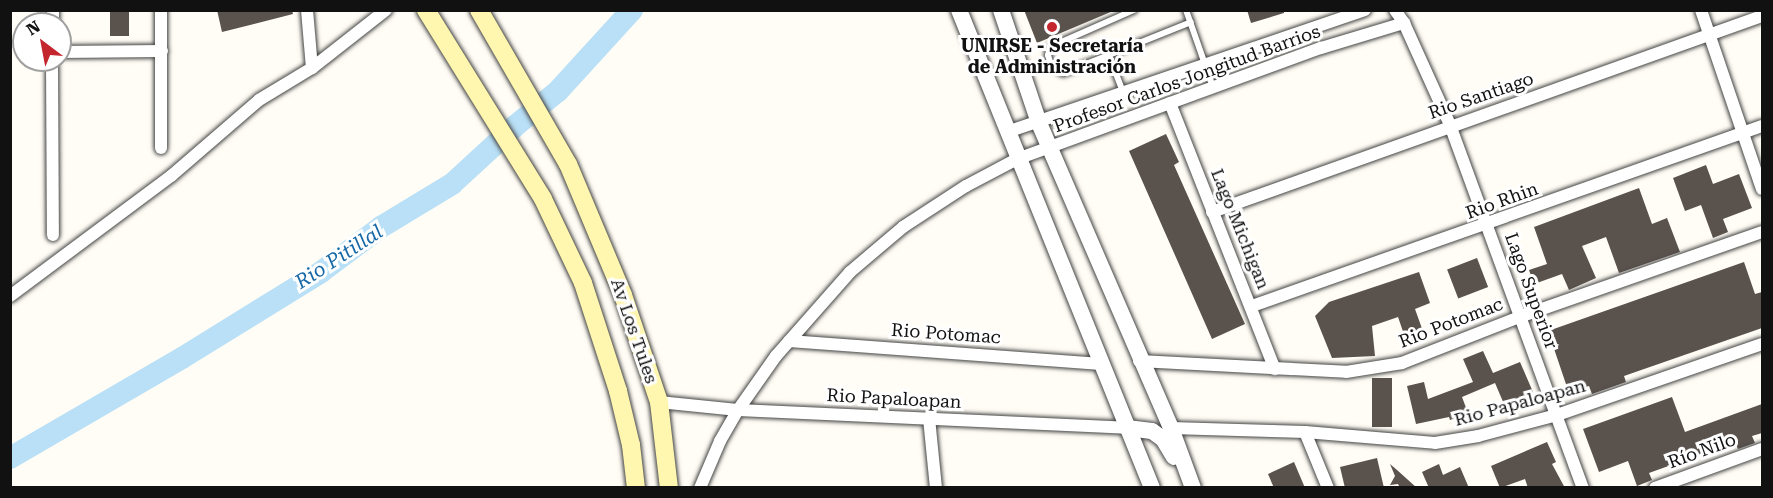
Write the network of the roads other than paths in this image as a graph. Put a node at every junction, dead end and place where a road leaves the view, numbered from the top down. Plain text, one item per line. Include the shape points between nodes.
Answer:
1 (161, 10) edge
2 (307, 10) edge
3 (386, 10) edge
4 (426, 10) edge
5 (479, 10) edge
6 (959, 10) edge
7 (1001, 10) edge
8 (1134, 10) edge
9 (1186, 10) edge
10 (1365, 10) edge
11 (1395, 10) edge
12 (1701, 10) edge
13 (1762, 16) edge
14 (1191, 22) junction
15 (1404, 23) junction
16 (1315, 27) junction
17 (1710, 35) junction
18 (1321, 48) junction
19 (162, 51) junction
20 (72, 52) edge
21 (1109, 55) junction
22 (1205, 63) junction
23 (312, 68) junction
24 (51, 72) edge
25 (1213, 87) junction
26 (1123, 92) junction
27 (1170, 103) junction
28 (1039, 123) junction
29 (1450, 125) junction
30 (1762, 126) edge
31 (1007, 132) junction
32 (1745, 132) junction
33 (160, 148) dead end
34 (1050, 149) junction
35 (1017, 159) junction
36 (1762, 189) edge
37 (1212, 212) junction
38 (1488, 225) junction
39 (1762, 232) edge
40 (53, 235) dead end
41 (10, 296) edge
42 (1252, 306) junction
43 (1522, 316) junction
44 (789, 341) junction
45 (1762, 344) edge
46 (1139, 361) junction
47 (1101, 364) junction
48 (1275, 369) junction
49 (658, 402) junction
50 (738, 410) junction
51 (1557, 415) junction
52 (929, 418) junction
53 (1127, 428) junction
54 (1170, 428) junction
55 (1305, 432) junction
56 (1762, 449) edge
57 (636, 488) edge
58 (669, 488) edge
59 (700, 488) edge
60 (936, 488) edge
61 (1152, 488) edge
62 (1191, 488) edge
63 (1328, 488) edge
64 (1583, 488) edge
65 (1655, 488) edge

1 - 19 street
2 - 23 street
3 - 23 street
4 - 57 main road, Av Los Tules via 543,199 583,283 604,341 631,445
5 - 49 main road, Av Los Tules via 572,172 623,295
6 - 31 street
7 - 28 street
8 - 21 lane via 1050,47 1048,55 1051,65 1064,73
9 - 14 lane
10 - 16 street, Profesor Carlos Jongitud Barrios
11 - 15 street, Lago Superior
12 - 17 street
13 - 17 street, Rio Santiago
14 - 21 lane
14 - 22 lane
15 - 18 street, Profesor Carlos Jongitud Barrios
15 - 29 street, Lago Superior
16 - 18 street
16 - 22 street, Profesor Carlos Jongitud Barrios
17 - 29 street, Rio Santiago
17 - 32 street
18 - 25 street, Profesor Carlos Jongitud Barrios
19 - 20 street
19 - 33 street
21 - 26 lane
22 - 25 lane
22 - 26 street, Profesor Carlos Jongitud Barrios
23 - 41 street via 259,100 171,176
24 - 40 street
25 - 27 street, Profesor Carlos Jongitud Barrios
26 - 28 street, Profesor Carlos Jongitud Barrios
27 - 34 street, Profesor Carlos Jongitud Barrios
27 - 37 street, Lago Michigan
28 - 31 street, Profesor Carlos Jongitud Barrios
28 - 34 street
29 - 37 street, Rio Santiago
29 - 38 street, Lago Superior
30 - 32 street, Rio Rhin
31 - 35 street
32 - 36 street
32 - 38 street, Rio Rhin
34 - 35 street, Profesor Carlos Jongitud Barrios
34 - 46 street
35 - 44 street, Profesor Carlos Jongitud Barrios via 903,227 850,272
35 - 47 street
37 - 42 street, Lago Michigan
38 - 42 street, Rio Rhin
38 - 43 street, Lago Superior
39 - 43 street, Rio Potomac
42 - 48 street, Lago Michigan
43 - 48 street, Rio Potomac via 1401,363 1346,372
43 - 51 street, Lago Superior
44 - 47 street, Rio Potomac
44 - 50 street, Profesor Carlos Jongitud Barrios
45 - 51 street, Rio Papaloapan
46 - 48 street, Rio Potomac
46 - 54 street
47 - 53 street
49 - 50 street, Rio Papaloapan
49 - 58 main road, Av Los Tules
50 - 52 street, Rio Papaloapan
50 - 59 street, Profesor Carlos Jongitud Barrios
51 - 55 street, Rio Papaloapan via 1434,443
51 - 64 street, Lago Superior
52 - 53 street, Rio Papaloapan
52 - 60 street
53 - 61 street
53 - 62 street via 1152,431 1163,439
54 - 55 street, Rio Papaloapan
54 - 62 street
55 - 63 street
56 - 65 street, Río Nilo

